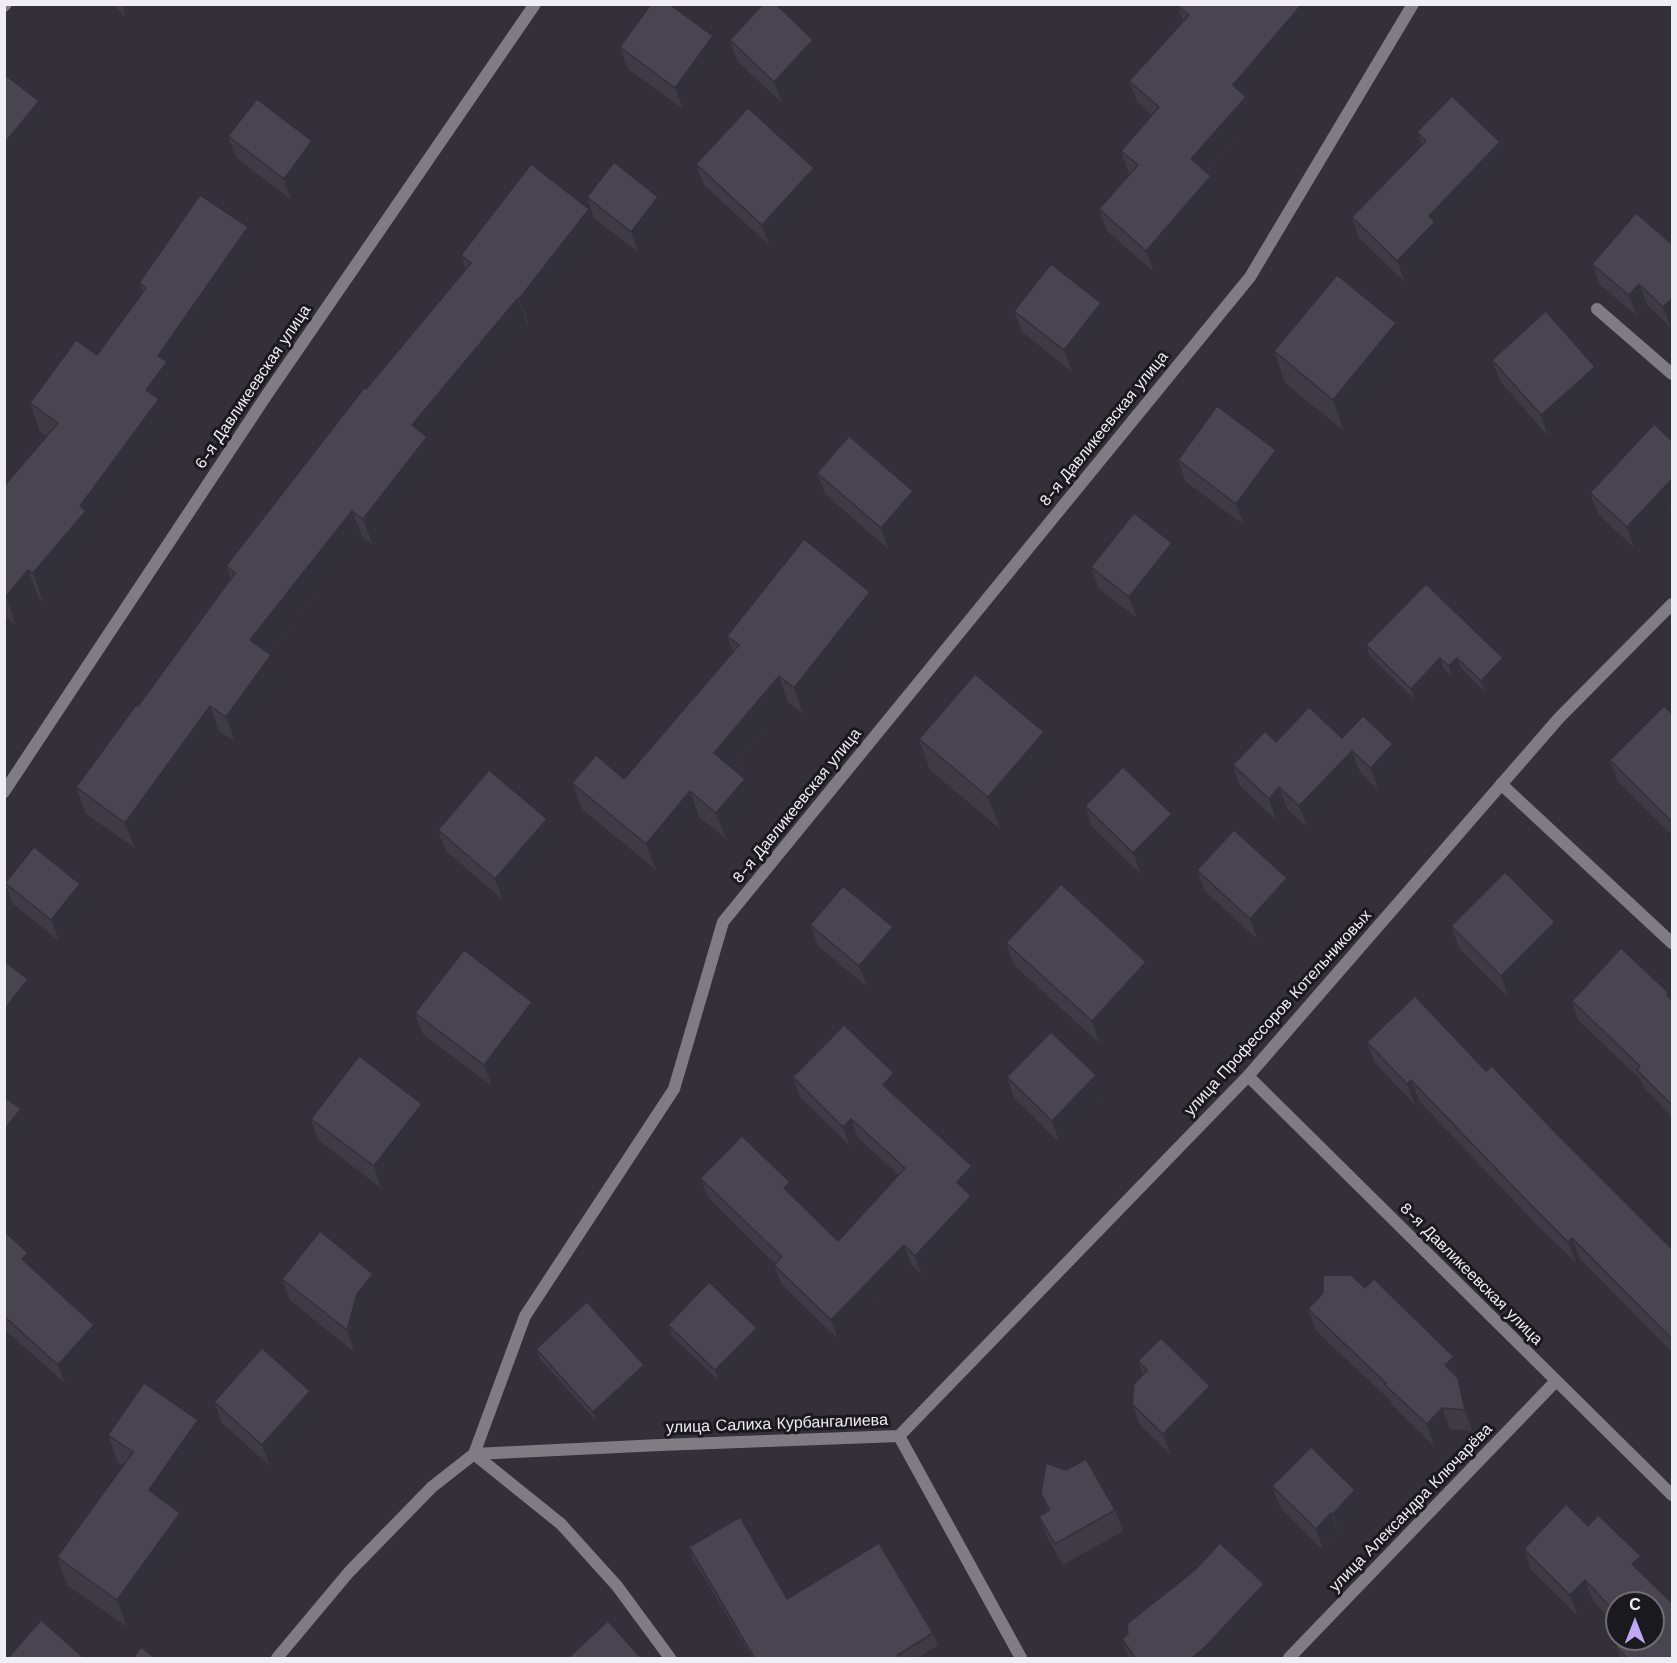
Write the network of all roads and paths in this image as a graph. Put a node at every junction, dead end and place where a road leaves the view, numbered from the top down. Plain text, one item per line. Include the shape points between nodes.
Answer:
1 (535, 4) edge
2 (1413, 4) edge
3 (1596, 309) dead end
4 (1672, 374) edge
5 (1672, 604) edge
6 (1502, 784) junction
7 (4, 792) edge
8 (1672, 943) edge
9 (1248, 1076) junction
10 (1556, 1380) junction
11 (899, 1436) junction
12 (474, 1454) junction
13 (1672, 1495) edge
14 (277, 1659) edge
15 (670, 1659) edge
16 (1022, 1659) edge
17 (1289, 1659) edge

1 - 7 street, 6-я Давликеевская улица via 266,396
2 - 12 street, 8-я Давликеевская улица via 1250,277 723,922 674,1089 525,1316
3 - 4 street
5 - 6 street, улица Профессоров Котельниковых via 1559,718
6 - 8 street
6 - 9 street, улица Профессоров Котельниковых
9 - 10 street, 8-я Давликеевская улица
9 - 11 street, улица Профессоров Котельниковых
10 - 13 street, 8-я Давликеевская улица
10 - 17 street, улица Александра Ключарёва
11 - 12 street, улица Салиха Курбангалиева
11 - 16 street, улица Салиха Курбангалиева
12 - 14 street via 432,1487 349,1572
12 - 15 street via 561,1524 618,1586

